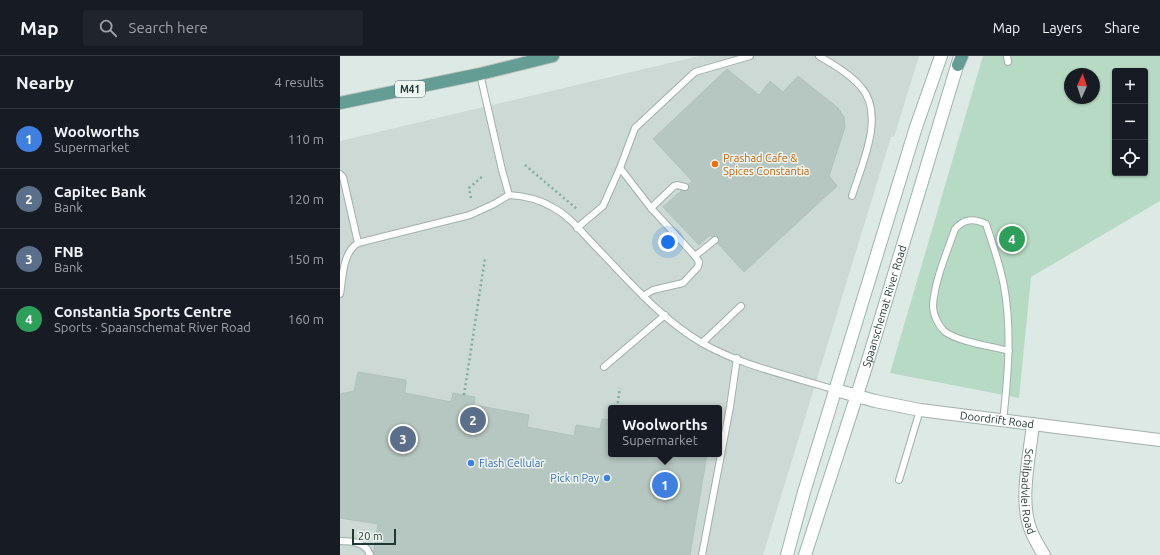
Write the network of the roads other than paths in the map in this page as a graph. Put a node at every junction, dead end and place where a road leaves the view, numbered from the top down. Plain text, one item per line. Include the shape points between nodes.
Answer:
1 (552, 56) edge
2 (750, 56) edge
3 (819, 56) edge
4 (941, 56) edge
5 (960, 59) edge
6 (480, 74) junction
7 (340, 103) edge
8 (620, 168) junction
9 (340, 174) edge
10 (685, 187) dead end
11 (509, 195) junction
12 (852, 196) dead end
13 (651, 208) junction
14 (577, 228) junction
15 (715, 240) dead end
16 (358, 243) junction
17 (695, 256) junction
18 (340, 294) edge
19 (643, 296) junction
20 (741, 306) dead end
21 (665, 315) junction
22 (702, 343) junction
23 (1009, 351) junction
24 (737, 358) junction
25 (604, 366) dead end
26 (836, 390) junction
27 (856, 396) junction
28 (920, 410) junction
29 (1003, 421) junction
30 (1033, 424) junction
31 (1160, 440) edge
32 (722, 449) edge
33 (721, 457) edge
34 (899, 480) dead end
35 (340, 541) edge
36 (370, 555) edge
37 (702, 555) edge
38 (787, 555) edge
39 (805, 555) edge
40 (1044, 555) edge

1 - 6 main road, M41
2 - 8 lane via 702,69 687,77 635,128
3 - 12 lane via 850,76 862,88 869,103 872,118 871,135
4 - 26 main road, Spaanschemat River Road via 916,128
5 - 27 main road, Spaanschemat River Road
6 - 7 main road, M41
6 - 11 lane
8 - 13 lane
8 - 14 lane via 602,206
9 - 16 lane via 343,177
10 - 13 lane via 674,186
11 - 14 lane via 524,196 554,207
11 - 16 lane via 470,215
13 - 17 lane
14 - 19 lane
15 - 17 lane
16 - 18 lane via 352,246 348,253
17 - 19 lane via 698,267 683,283 653,290
19 - 21 lane
20 - 22 lane
21 - 22 lane
21 - 25 lane
22 - 24 lane
23 - 23 lane via 958,338 944,331 936,319 933,307 936,291 955,229 970,219 986,224 997,256 1004,288
23 - 29 lane
24 - 26 lane
24 - 32 lane
26 - 27 main road, Doordrift Road
26 - 38 main road, Spaanschemat River Road
27 - 28 main road, Doordrift Road
27 - 39 main road, Spaanschemat River Road
28 - 29 main road, Doordrift Road
28 - 34 lane
29 - 30 main road, Doordrift Road
30 - 31 main road, Doordrift Road
30 - 40 main road, Schilpadvlei Road via 1026,511 1028,524
33 - 37 lane
35 - 36 lane via 359,543

